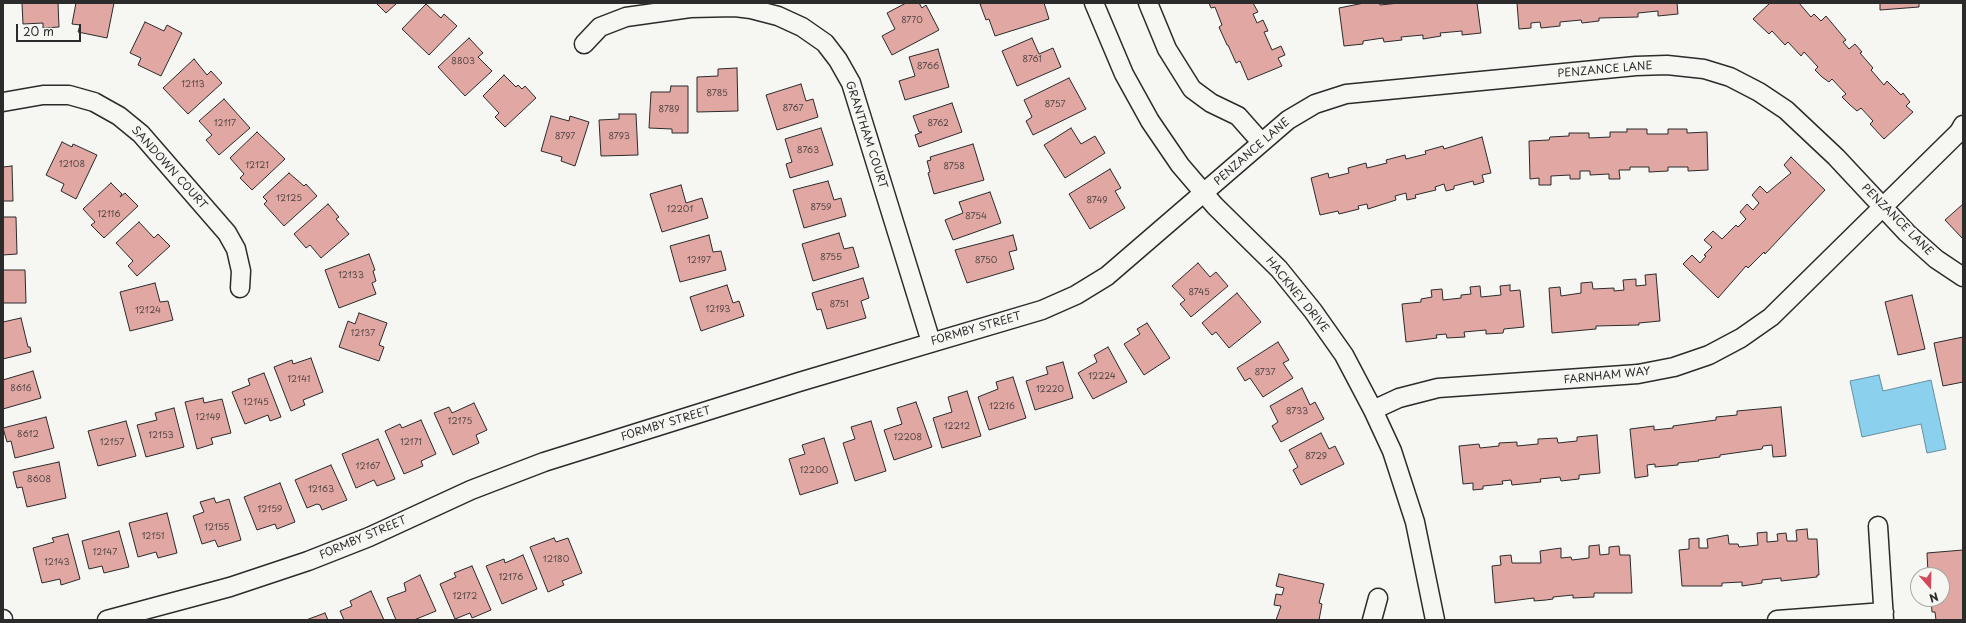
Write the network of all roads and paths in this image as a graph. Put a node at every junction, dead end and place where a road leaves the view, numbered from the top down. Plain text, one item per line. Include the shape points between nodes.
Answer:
1 (1094, 3) edge
2 (1148, 3) edge
3 (584, 44) dead end
4 (3, 102) edge
5 (1963, 125) edge
6 (1261, 142) junction
7 (1204, 194) junction
8 (1882, 207) junction
9 (1963, 278) edge
10 (240, 288) dead end
11 (931, 342) junction
12 (1373, 410) junction
13 (1878, 526) dead end
14 (1378, 598) dead end
15 (1884, 616) edge
16 (107, 620) edge
17 (1372, 620) edge
18 (1435, 620) edge
19 (1777, 620) edge

1 - 7 street, HACKNEY DRIVE via 1124,74 1150,121 1180,165
2 - 6 street via 1167,49 1192,89 1211,103 1238,116
3 - 11 street, GRANTHAM COURT via 600,27 626,17 690,8 735,7 778,16 802,27 824,43 838,60 851,83
4 - 10 street, SANDOWN COURT via 43,95 69,96 94,102 119,116 141,134 227,233 236,249 241,271
5 - 8 street, FARNHAM WAY via 1959,132
6 - 7 street, PENZANCE LANE
6 - 8 street, PENZANCE LANE via 1288,120 1315,104 1346,94 1666,65 1704,69 1730,77 1759,92 1786,110 1831,152
7 - 11 street, FORMBY STREET via 1107,276 1076,295 1042,310
7 - 12 street, HACKNEY DRIVE via 1279,269 1313,311 1344,355
8 - 9 street, PENZANCE LANE via 1936,259
8 - 12 street, FARNHAM WAY via 1771,317 1741,338 1708,355 1674,367 1638,374 1438,388 1399,398
11 - 16 street, FORMBY STREET via 544,462 471,490 369,537 308,561 230,587
12 - 18 street, HACKNEY DRIVE via 1392,451 1409,502
13 - 15 street
14 - 17 street
15 - 19 street

